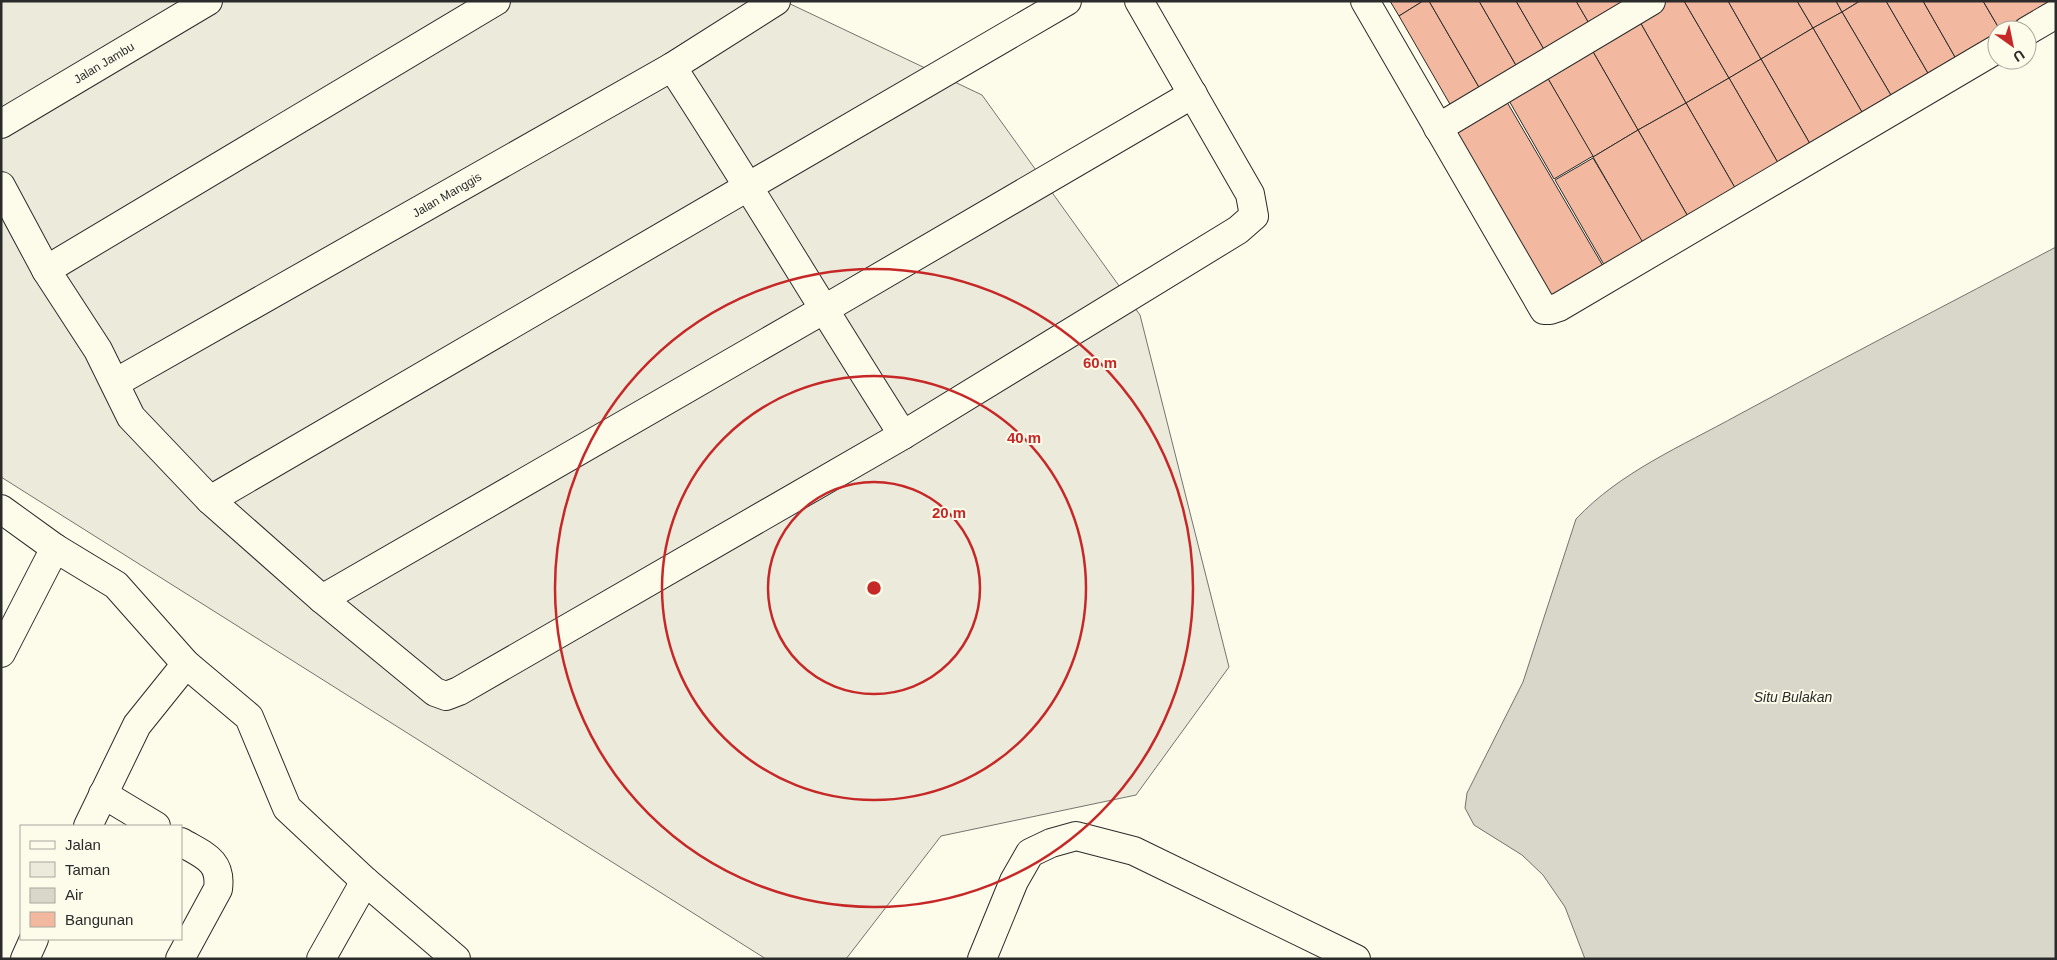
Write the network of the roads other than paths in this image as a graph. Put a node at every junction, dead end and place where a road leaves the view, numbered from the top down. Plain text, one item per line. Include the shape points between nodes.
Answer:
1 (208, 1) edge
2 (496, 1) edge
3 (776, 1) edge
4 (1067, 1) edge
5 (1139, 1) edge
6 (1365, 1) edge
7 (1651, 1) edge
8 (2056, 14) edge
9 (2037, 25) edge
10 (1987, 55) edge
11 (672, 67) junction
12 (1193, 94) junction
13 (1, 124) edge
14 (1438, 128) junction
15 (1, 186) edge
16 (750, 187) junction
17 (46, 270) junction
18 (823, 310) junction
19 (115, 383) junction
20 (903, 435) junction
21 (210, 500) junction
22 (1, 509) edge
23 (55, 548) junction
24 (322, 599) junction
25 (1, 653) edge
26 (186, 664) junction
27 (103, 794) junction
28 (88, 825) edge
29 (154, 825) edge
30 (182, 843) edge
31 (365, 881) junction
32 (34, 940) edge
33 (24, 959) edge
34 (180, 959) edge
35 (321, 959) edge
36 (456, 959) edge
37 (982, 959) edge
38 (1356, 959) edge

1 - 13 street, Jalan Jambu
2 - 17 street
3 - 11 street, Jalan Manggis
4 - 16 street
5 - 12 street
6 - 14 street
7 - 14 street
8 - 9 street
10 - 14 street via 1550,310 1544,310
11 - 16 street
11 - 19 street, Jalan Manggis
12 - 18 street
12 - 20 street via 1250,194 1254,216 1229,235
15 - 17 street
16 - 18 street
16 - 21 street
17 - 19 street via 98,350
18 - 20 street
18 - 24 street
19 - 21 street via 131,416
20 - 24 street via 446,696 435,692
21 - 24 street
22 - 23 street
23 - 25 street
23 - 26 street via 116,585
26 - 27 street via 137,725
26 - 31 street via 248,717 286,808
27 - 28 street
27 - 29 street
30 - 34 street via 215,864 219,882 218,890
31 - 35 street
31 - 36 street
32 - 33 street
37 - 38 street via 1014,881 1030,853 1076,836 1134,851

